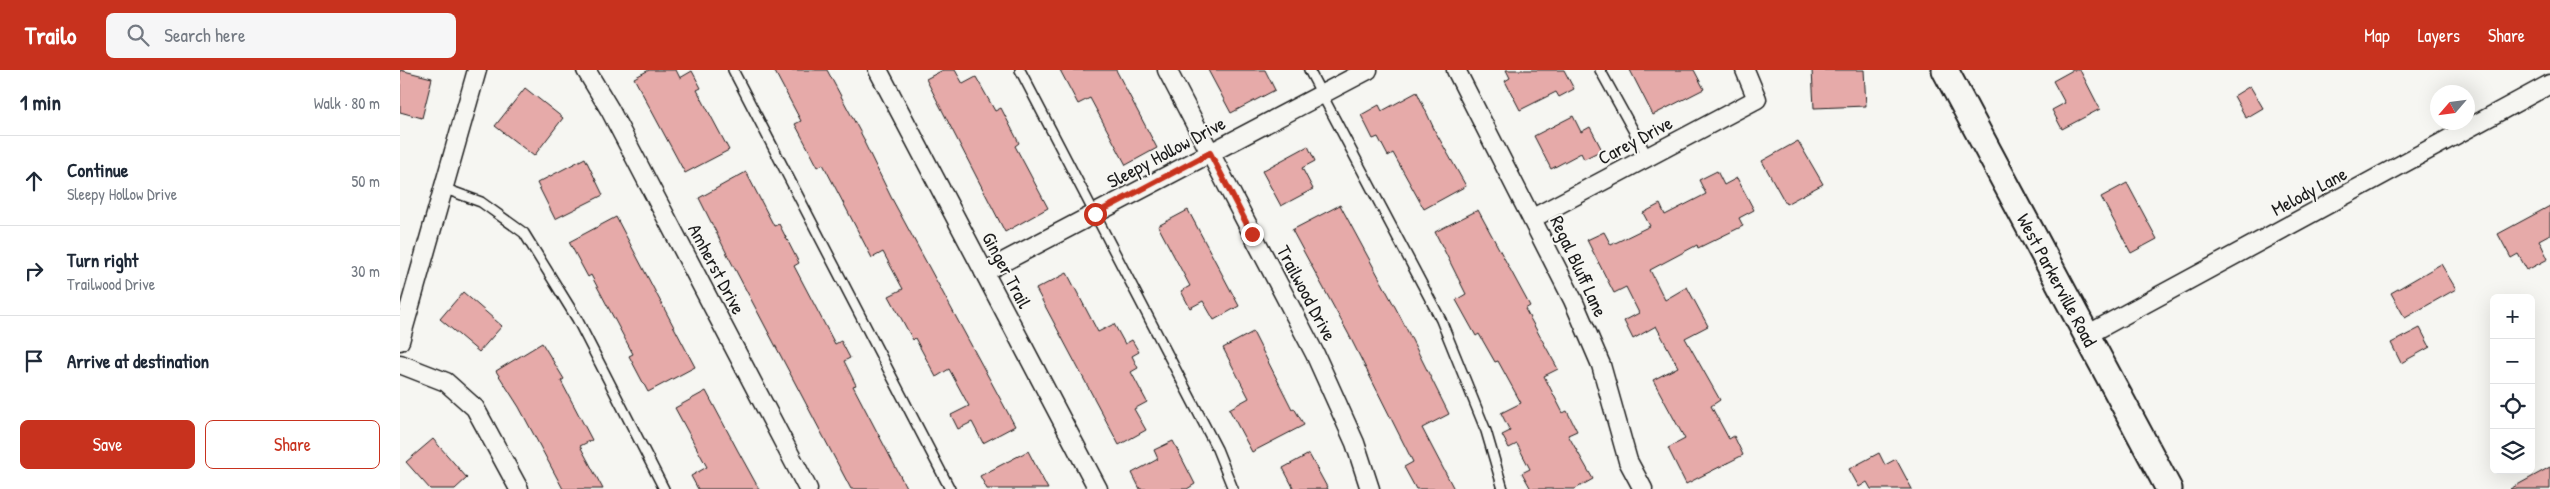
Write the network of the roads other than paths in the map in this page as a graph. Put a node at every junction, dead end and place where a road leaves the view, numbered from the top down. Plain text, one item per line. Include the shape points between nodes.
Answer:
1 (477, 70) edge
2 (586, 70) edge
3 (733, 70) edge
4 (878, 70) edge
5 (1020, 70) edge
6 (1167, 70) edge
7 (1309, 70) edge
8 (1368, 70) edge
9 (1456, 70) edge
10 (1600, 70) edge
11 (1745, 70) edge
12 (1945, 70) edge
13 (2550, 84) edge
14 (1322, 94) junction
15 (1210, 153) junction
16 (1648, 157) junction
17 (443, 188) junction
18 (1095, 214) junction
19 (1533, 218) junction
20 (984, 272) junction
21 (2087, 335) junction
22 (400, 341) edge
23 (400, 364) edge
24 (519, 489) edge
25 (664, 489) edge
26 (808, 489) edge
27 (950, 489) edge
28 (1098, 489) edge
29 (1233, 489) edge
30 (1370, 489) edge
31 (1503, 489) edge
32 (1644, 489) edge
33 (2169, 489) edge

1 - 17 street
2 - 26 street, Amherst Drive
3 - 27 lane
4 - 20 street, Ginger Trail
5 - 18 lane
6 - 15 street, Trailwood Drive
7 - 14 lane
8 - 14 street, Sleepy Hollow Drive
9 - 19 street, Regal Bluff Lane
10 - 16 lane
11 - 16 street, Carey Drive via 1757,99
12 - 21 main road, West Parkerville Road
13 - 21 street, Melody Lane
14 - 15 street, Sleepy Hollow Drive
14 - 31 lane via 1441,320 1486,430
15 - 18 street, Sleepy Hollow Drive
15 - 30 street, Trailwood Drive via 1315,354 1355,443
16 - 19 street, Carey Drive
17 - 22 street
17 - 25 lane via 481,202 524,233 577,318
18 - 20 street, Sleepy Hollow Drive
18 - 29 lane via 1217,449
19 - 32 street, Regal Bluff Lane via 1602,365 1628,461
20 - 28 street, Ginger Trail
21 - 33 main road, West Parkerville Road
23 - 24 street via 446,382 475,408

